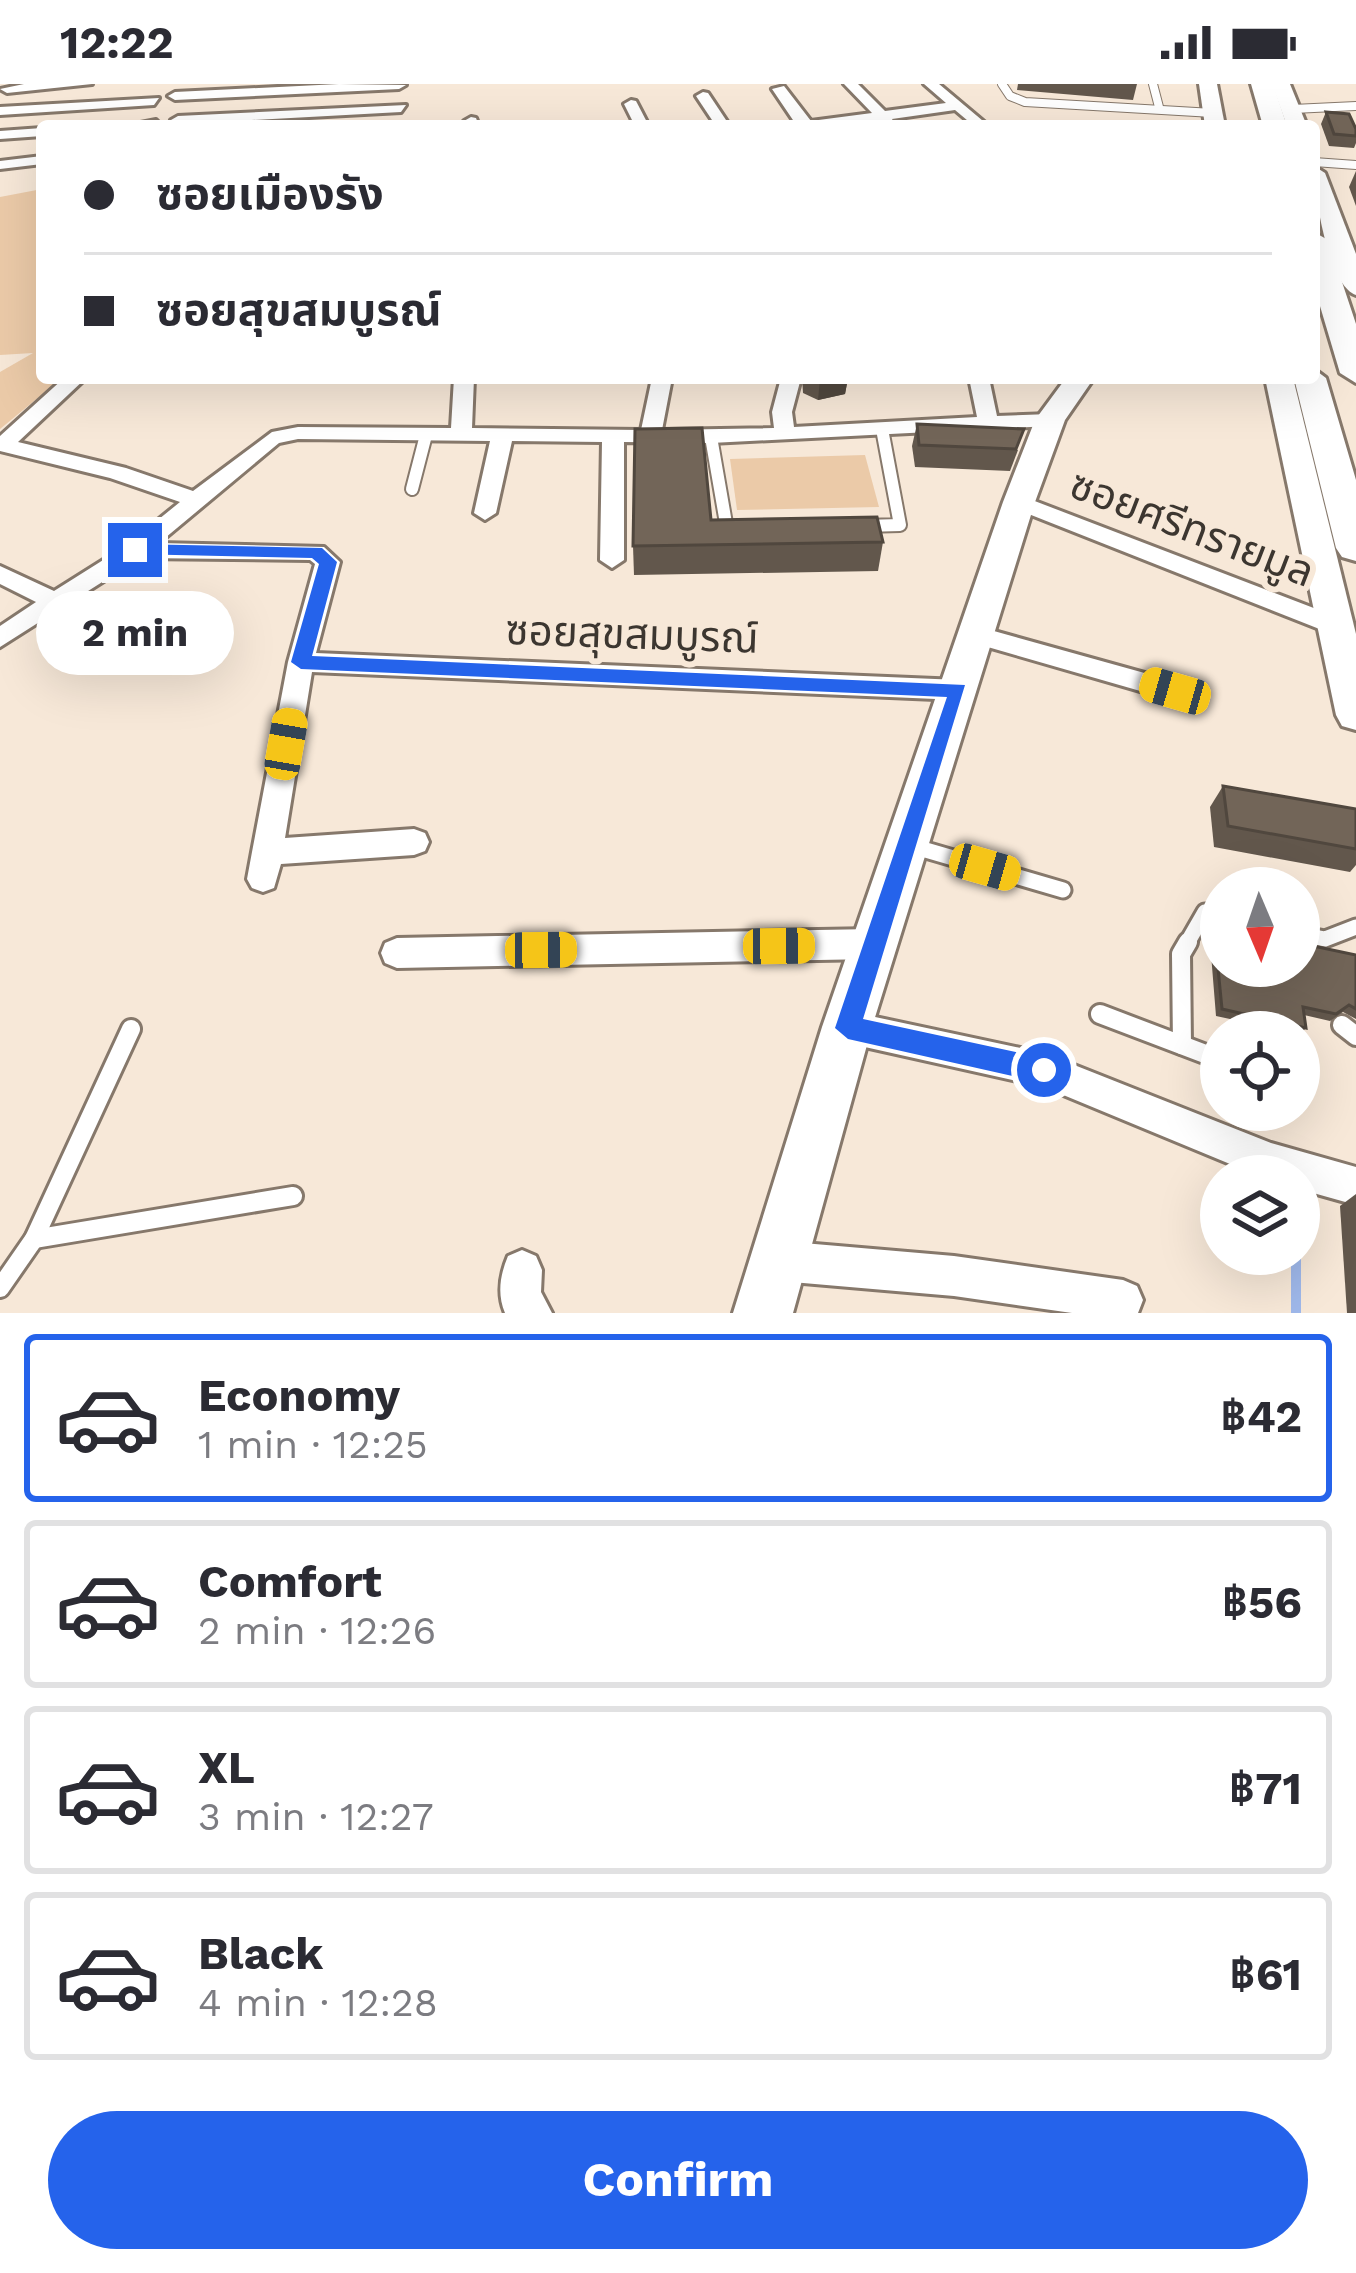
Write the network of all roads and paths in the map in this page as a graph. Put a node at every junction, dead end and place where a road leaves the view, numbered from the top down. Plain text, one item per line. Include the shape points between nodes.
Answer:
1 (85, 84) edge
2 (851, 84) edge
3 (931, 84) edge
4 (1002, 84) edge
5 (1153, 84) edge
6 (1208, 84) edge
7 (1320, 84) edge
8 (399, 85) edge
9 (290, 87) edge
10 (5, 89) edge
11 (779, 89) dead end
12 (175, 96) dead end
13 (703, 96) dead end
14 (154, 101) dead end
15 (1238, 102) dead end
16 (631, 104) dead end
17 (957, 106) junction
18 (1281, 106) edge
19 (1356, 106) edge
20 (1160, 107) junction
21 (401, 109) dead end
22 (0, 112) edge
23 (283, 120) edge
24 (639, 120) edge
25 (719, 120) edge
26 (802, 120) edge
27 (887, 120) edge
28 (893, 120) edge
29 (974, 120) edge
30 (1214, 120) edge
31 (36, 132) edge
32 (0, 135) edge
33 (36, 161) edge
34 (1320, 162) edge
35 (0, 165) edge
36 (1356, 165) edge
37 (1320, 205) edge
38 (1327, 242) edge
39 (1356, 287) edge
40 (1356, 373) edge
41 (69, 384) edge
42 (464, 384) edge
43 (661, 384) edge
44 (789, 384) edge
45 (980, 384) edge
46 (1076, 384) edge
47 (1280, 384) edge
48 (1312, 384) edge
49 (1051, 420) junction
50 (988, 422) junction
51 (882, 429) junction
52 (785, 434) junction
53 (426, 435) junction
54 (461, 436) junction
55 (502, 437) junction
56 (650, 437) junction
57 (711, 437) junction
58 (614, 438) junction
59 (1, 445) edge
60 (412, 489) dead end
61 (200, 501) junction
62 (1019, 502) junction
63 (485, 513) dead end
64 (856, 526) edge
65 (748, 529) edge
66 (1356, 548) edge
67 (135, 550) junction
68 (612, 560) dead end
69 (0, 574) edge
70 (54, 601) junction
71 (1336, 626) junction
72 (976, 635) junction
73 (0, 638) edge
74 (301, 662) junction
75 (958, 690) junction
76 (1175, 691) dead end
77 (1356, 715) edge
78 (414, 842) dead end
79 (907, 845) junction
80 (1063, 890) dead end
81 (1200, 922) edge
82 (1356, 927) edge
83 (1320, 938) edge
84 (874, 944) junction
85 (398, 953) dead end
86 (1100, 1014) dead end
87 (848, 1028) junction
88 (131, 1029) dead end
89 (1182, 1045) junction
90 (1200, 1052) edge
91 (1356, 1186) edge
92 (292, 1196) dead end
93 (34, 1239) junction
94 (780, 1261) junction
95 (522, 1270) dead end
96 (0, 1288) edge
97 (1123, 1300) dead end
98 (532, 1313) edge
99 (764, 1313) edge

1 - 10 street
2 - 27 street
3 - 17 street
4 - 20 lane via 1025,101
5 - 20 lane
6 - 30 street
7 - 18 street
8 - 9 street
9 - 12 street
9 - 23 street
11 - 26 street
13 - 25 street
14 - 22 street
15 - 18 main road
16 - 24 street
17 - 28 street
17 - 29 street
18 - 19 lane
20 - 30 lane
21 - 23 street
31 - 32 street
33 - 35 street
34 - 36 lane
37 - 38 street
38 - 39 street
38 - 40 main road
41 - 59 street
42 - 54 street
43 - 56 street
44 - 52 street
45 - 50 street
46 - 49 street
47 - 71 street
48 - 66 main road
49 - 50 street
49 - 62 street
50 - 51 street
51 - 52 street
51 - 64 lane via 900,525
52 - 57 street
53 - 54 street
53 - 60 lane
53 - 61 street via 272,438
54 - 55 street
55 - 58 street
55 - 63 street
56 - 57 street
56 - 58 street
57 - 65 lane via 727,529
58 - 68 street
59 - 61 street
61 - 67 street
62 - 71 street, ซอยศรีทรายมูล
62 - 72 street
67 - 70 street
67 - 74 street via 316,552 328,562
69 - 70 street
70 - 73 street
71 - 77 street
72 - 75 street
72 - 76 street
74 - 75 street, ซอยสุขสมบูรณ์
74 - 78 street via 265,866
75 - 79 street
79 - 80 lane
79 - 84 street
81 - 89 lane via 1181,954
82 - 83 lane
84 - 85 street
84 - 87 street
86 - 89 lane
87 - 91 street via 1044,1070 1271,1162
87 - 94 street
88 - 93 lane
89 - 90 lane
92 - 93 lane
93 - 96 lane
94 - 97 street
94 - 99 street
95 - 98 street via 520,1300

